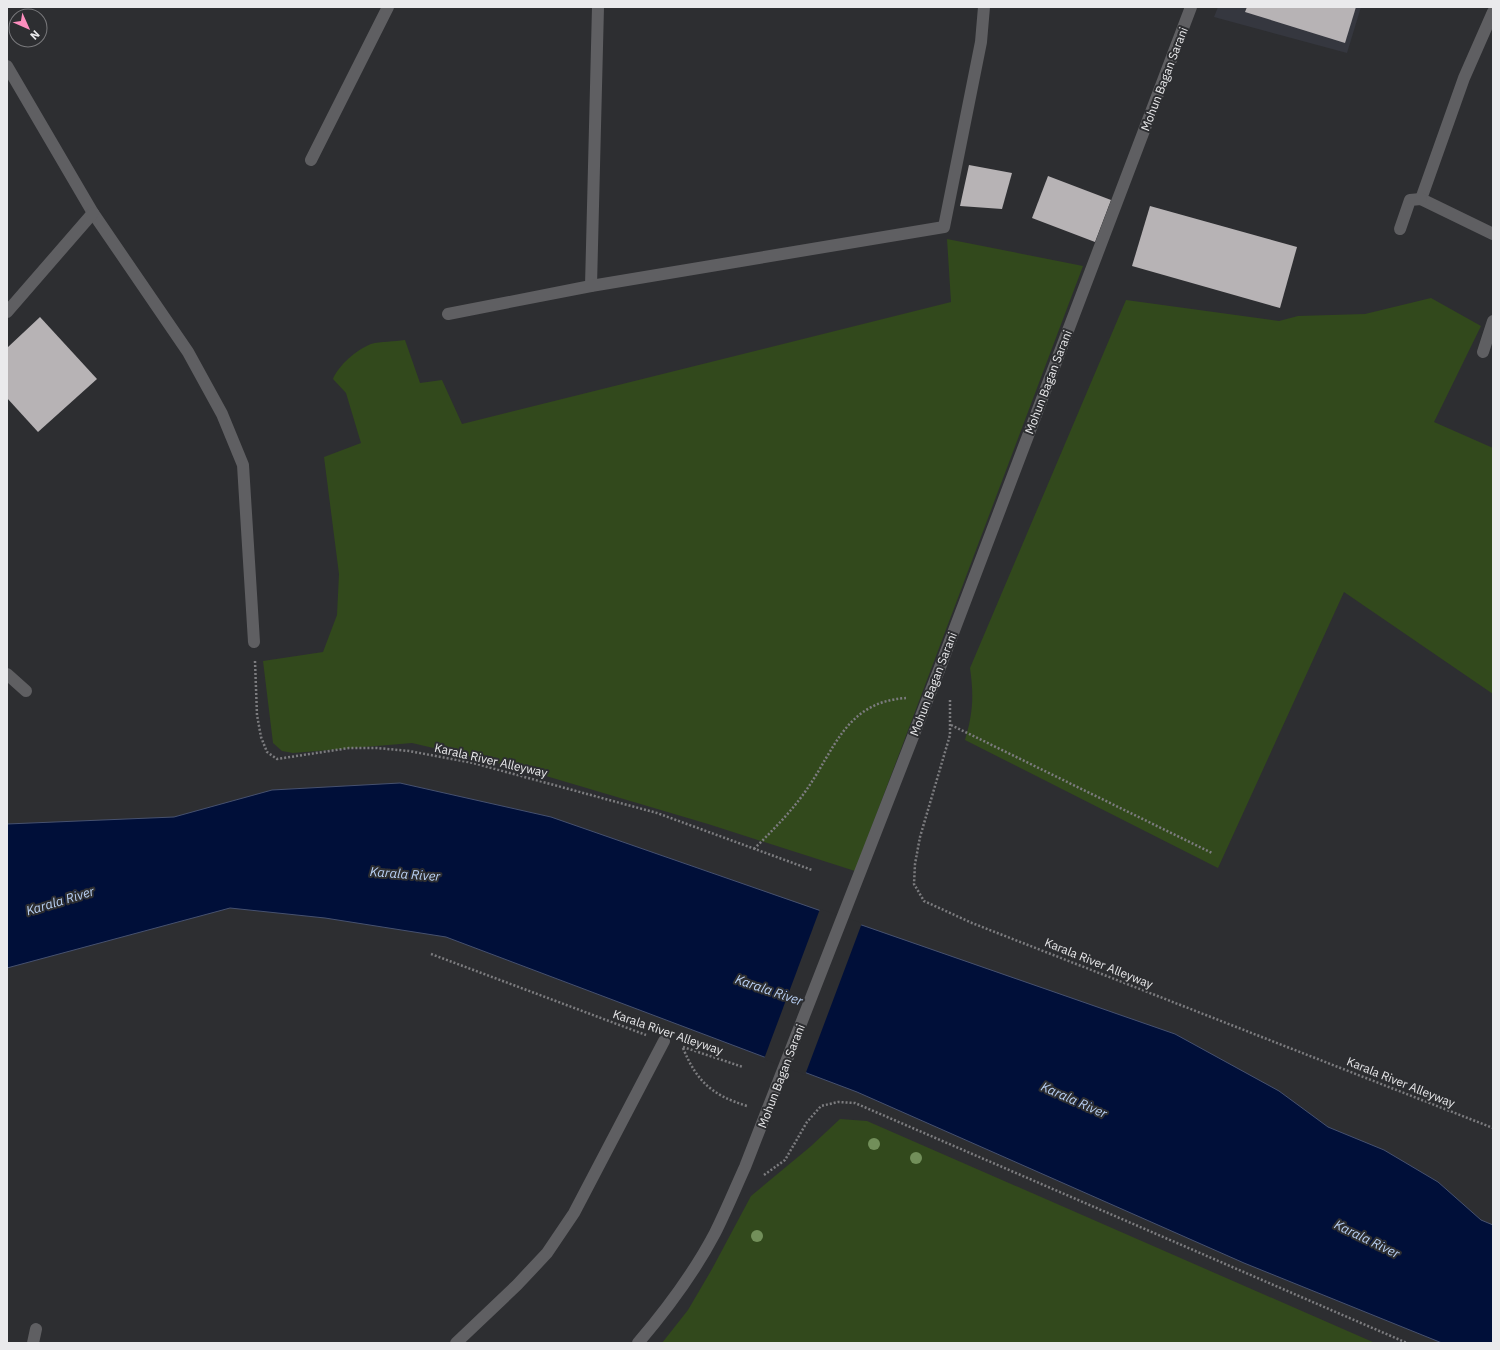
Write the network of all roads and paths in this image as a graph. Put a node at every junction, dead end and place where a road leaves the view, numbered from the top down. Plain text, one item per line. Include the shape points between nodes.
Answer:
1 (388, 7) edge
2 (598, 7) edge
3 (984, 7) edge
4 (1191, 7) edge
5 (1493, 12) edge
6 (7, 66) edge
7 (311, 160) dead end
8 (1421, 198) junction
9 (93, 213) junction
10 (1400, 229) dead end
11 (1493, 234) edge
12 (591, 286) junction
13 (7, 312) edge
14 (448, 314) dead end
15 (1493, 321) edge
16 (1483, 352) dead end
17 (254, 642) joint
18 (938, 670) junction
19 (7, 674) edge
20 (26, 691) dead end
21 (927, 700) junction
22 (951, 725) junction
23 (754, 849) junction
24 (1212, 853) dead end
25 (812, 870) dead end
26 (431, 954) dead end
27 (664, 1041) junction
28 (683, 1047) junction
29 (743, 1067) dead end
30 (769, 1106) junction
31 (1493, 1128) edge
32 (760, 1178) dead end
33 (36, 1329) dead end
34 (33, 1343) edge
35 (456, 1343) edge
36 (638, 1343) edge
37 (1407, 1343) edge

1 - 7 street
2 - 12 street
3 - 12 street via 981,42 944,227
4 - 18 street, Mohun Bagan Sarani
5 - 8 street via 1464,78
6 - 9 street
8 - 10 street via 1410,200
8 - 11 street
9 - 13 street
9 - 17 street via 188,352 222,414 243,465
12 - 14 street
15 - 16 street
17 - 23 path, Karala River Alleyway via 257,715 263,744 267,752 277,759 334,750 377,748 458,760 657,813
18 - 21 street, Mohun Bagan Sarani
18 - 22 path, Karala River Alleyway via 949,694
19 - 20 street
21 - 23 path via 911,698 884,702 853,719 836,739 797,803
21 - 30 street, Mohun Bagan Sarani
22 - 24 path
22 - 31 path, Karala River Alleyway via 915,864 914,884 924,901 980,926
23 - 25 path, Karala River Alleyway
26 - 27 path, Karala River Alleyway
27 - 28 path, Karala River Alleyway
27 - 35 street via 574,1213 547,1253
28 - 29 path, Karala River Alleyway
28 - 30 path via 694,1072 709,1089 729,1099
30 - 36 street, Mohun Bagan Sarani via 745,1167 706,1249 683,1286
32 - 37 path via 785,1160 807,1122 821,1106 838,1102 855,1103
33 - 34 street

